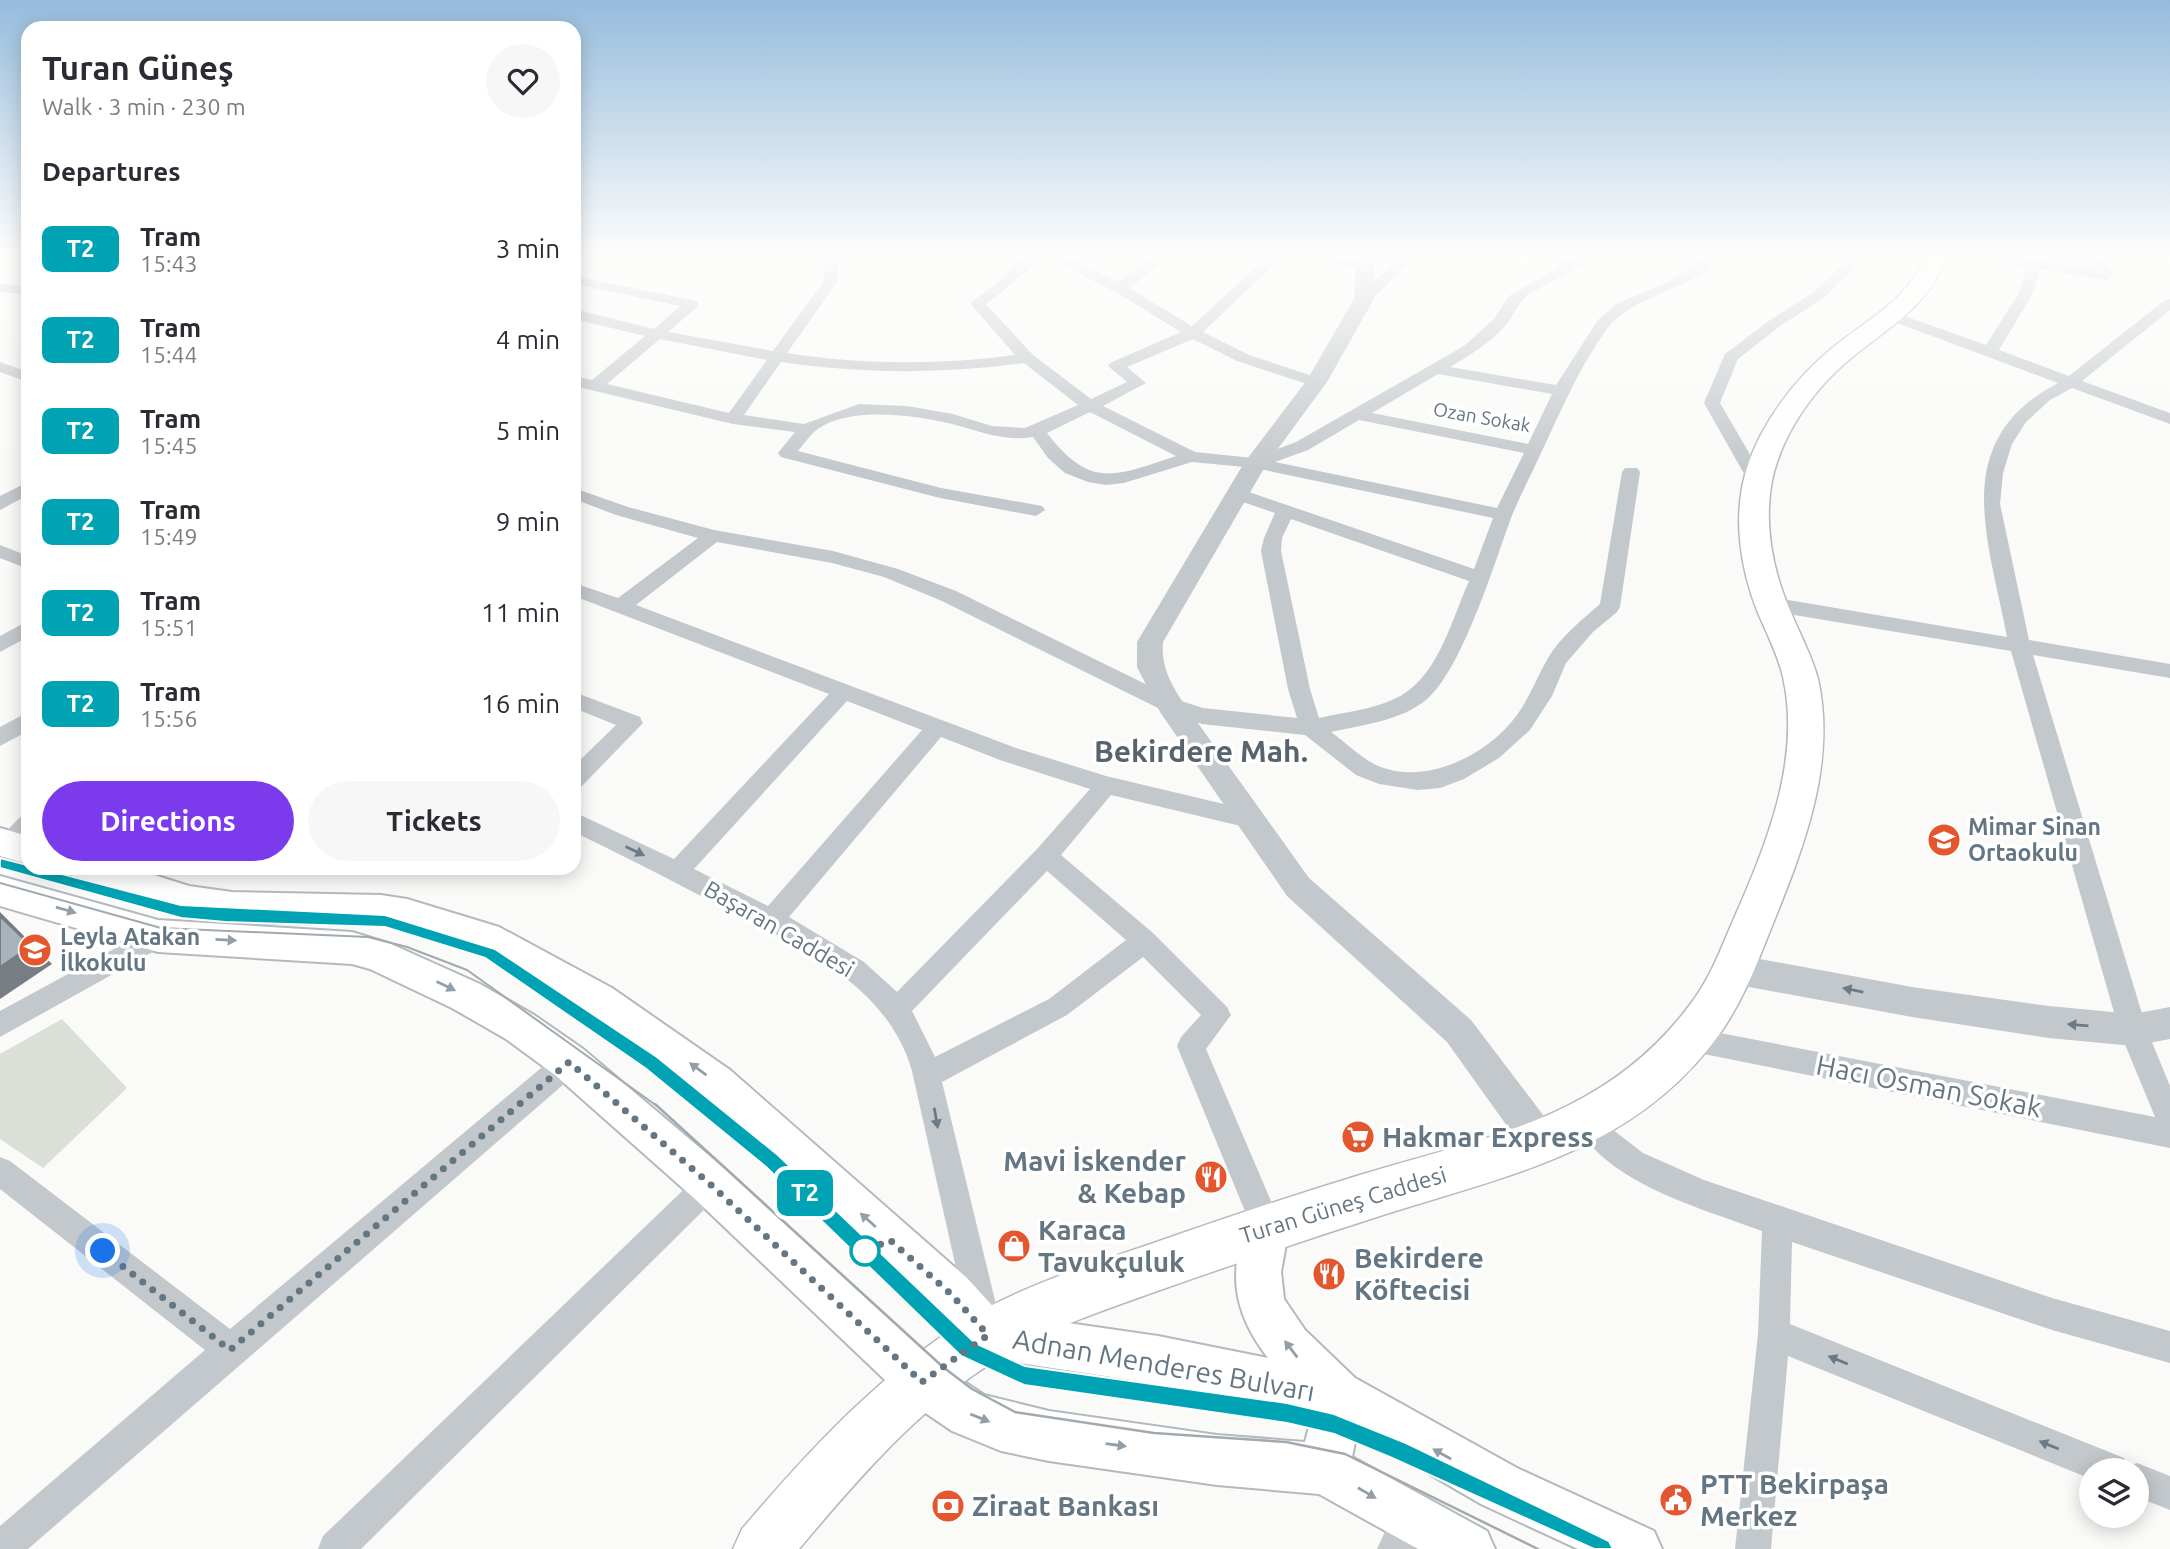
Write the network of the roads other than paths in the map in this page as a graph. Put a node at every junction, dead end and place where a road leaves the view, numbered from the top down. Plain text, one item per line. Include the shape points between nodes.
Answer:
1 (628, 326) edge
2 (665, 326) edge
3 (800, 326) edge
4 (998, 326) edge
5 (1182, 326) edge
6 (1200, 326) edge
7 (1348, 326) edge
8 (1494, 326) edge
9 (1601, 326) edge
10 (1771, 326) edge
11 (1880, 326) edge
12 (1919, 326) edge
13 (2006, 326) edge
14 (2141, 326) edge
15 (657, 333) junction
16 (1193, 333) junction
17 (1990, 352) junction
18 (779, 357) junction
19 (1027, 358) junction
20 (0, 367) edge
21 (1435, 369) junction
22 (21, 374) edge
23 (2073, 381) junction
24 (1316, 382) junction
25 (581, 383) edge
26 (594, 387) junction
27 (1561, 391) junction
28 (1090, 405) junction
29 (1354, 414) junction
30 (733, 419) junction
31 (2170, 419) edge
32 (807, 429) junction
33 (1037, 431) junction
34 (1534, 450) junction
35 (1191, 457) junction
36 (1255, 463) junction
37 (1631, 472) dead end
38 (1757, 482) junction
39 (21, 491) edge
40 (1237, 494) junction
41 (581, 496) edge
42 (0, 504) edge
43 (1036, 510) dead end
44 (1285, 512) junction
45 (1503, 515) junction
46 (713, 536) junction
47 (0, 551) edge
48 (21, 560) edge
49 (1480, 578) junction
50 (581, 592) edge
51 (1770, 604) junction
52 (620, 607) junction
53 (21, 632) edge
54 (2019, 644) junction
55 (0, 645) edge
56 (2170, 671) edge
57 (842, 692) junction
58 (581, 703) edge
59 (1170, 705) junction
60 (21, 724) edge
61 (937, 727) junction
62 (1311, 729) junction
63 (0, 738) edge
64 (581, 773) edge
65 (1106, 785) junction
66 (1249, 819) junction
67 (581, 824) edge
68 (1046, 856) junction
69 (677, 872) junction
70 (139, 875) edge
71 (0, 891) edge
72 (771, 920) junction
73 (158, 936) junction
74 (1144, 941) junction
75 (1733, 969) junction
76 (896, 1010) junction
77 (2170, 1023) edge
78 (0, 1024) edge
79 (2133, 1030) junction
80 (1689, 1039) junction
81 (569, 1062) junction
82 (928, 1075) junction
83 (1588, 1119) junction
84 (2170, 1120) edge
85 (2170, 1133) edge
86 (1540, 1141) junction
87 (0, 1171) edge
88 (710, 1184) junction
89 (1777, 1222) junction
90 (1267, 1227) junction
91 (1774, 1334) junction
92 (988, 1335) junction
93 (2170, 1347) edge
94 (230, 1350) junction
95 (922, 1382) junction
96 (1340, 1396) junction
97 (2082, 1458) edge
98 (1325, 1469) junction
99 (2149, 1485) edge
100 (2170, 1493) edge
101 (1402, 1533) edge
102 (1, 1549) edge
103 (337, 1549) edge
104 (762, 1549) edge
105 (1469, 1549) edge
106 (1636, 1549) edge
107 (1753, 1549) edge

1 - 15 street
2 - 15 street
3 - 18 street
4 - 19 street
5 - 16 street
6 - 16 street
7 - 24 street
8 - 21 street via 1481,342
9 - 27 street, Ozan Sokak
10 - 38 street via 1731,357 1712,404
11 - 38 main road, Turan Güneş Caddesi via 1844,351 1806,389 1774,440
12 - 17 street
13 - 17 street
14 - 23 street
15 - 18 street
15 - 26 street
16 - 24 street via 1243,358
16 - 28 street via 1116,366 1138,383
17 - 23 street
18 - 19 street via 916,368
18 - 30 street
19 - 28 street
20 - 22 street
21 - 27 street
21 - 29 street
23 - 31 street
23 - 54 street via 2021,416 1997,457 1991,482 1991,505
24 - 36 street
25 - 26 street
26 - 30 street
27 - 34 street, Ozan Sokak
28 - 33 street
28 - 35 street
29 - 34 street, Ozan Sokak
29 - 36 street via 1302,446
30 - 32 street
32 - 33 street via 850,411 882,409 953,419 990,431
32 - 43 street via 788,453 940,493
33 - 35 street via 1065,464 1099,481
34 - 45 street
35 - 36 street
36 - 40 street
36 - 45 street
37 - 62 street via 1610,607 1558,660 1522,724 1491,752 1456,774 1418,781 1364,769
38 - 51 main road, Turan Güneş Caddesi via 1755,539
39 - 42 street
40 - 44 street
40 - 59 street via 1150,642 1152,674
41 - 46 street
44 - 49 street
44 - 62 street via 1271,551
45 - 49 street
46 - 52 street
46 - 59 street via 833,557 891,573 949,596
47 - 48 street
49 - 62 street via 1438,672 1420,693 1378,713
50 - 52 street
51 - 54 street
51 - 75 main road, Turan Güneş Caddesi via 1800,676 1806,741 1794,809 1769,885
52 - 57 street
53 - 55 street
54 - 56 street
54 - 79 street
57 - 61 street
57 - 69 street
58 - 64 street via 632,723
59 - 62 street via 1202,716
59 - 66 street
60 - 63 street
61 - 65 street
61 - 72 street
65 - 66 street
65 - 68 street
66 - 86 street via 1284,869 1320,908 1459,1031
67 -> 69 street, Başaran Caddesi
68 - 74 street
68 - 76 street
69 - 72 street, Başaran Caddesi
92 -> 70 main road via 951,1294 716,1083 608,1007 538,965 486,938 407,914 189,901
71 -> 73 main road
72 - 76 street, Başaran Caddesi via 859,974
73 - 78 street
73 -> 81 main road via 352,948 378,955 466,996
74 - 82 street via 1058,1007
74 - 90 street via 1218,1015 1191,1046
79 -> 75 street via 1980,1012
75 - 80 main road, Turan Güneş Caddesi via 1713,1008
76 - 82 street, Başaran Caddesi via 912,1033
77 - 79 street
79 - 84 street
80 - 83 main road, Turan Güneş Caddesi via 1649,1080
80 - 85 street, Hacı Osman Sokak
81 - 88 main road
81 - 94 street
82 -> 92 street, Başaran Caddesi
83 - 86 main road, Turan Güneş Caddesi
83 - 89 street via 1602,1139 1633,1163
86 - 90 main road, Turan Güneş Caddesi
87 - 94 street
88 - 95 main road
88 - 103 street
89 - 91 street
89 - 93 street via 2052,1314
90 - 92 main road, Turan Güneş Caddesi via 1050,1304
96 -> 90 main road via 1301,1362 1272,1324 1257,1289
97 -> 91 street
91 - 107 street
92 - 95 main road, Turan Güneş Caddesi
92 - 96 main road, Adnan Menderes Bulvarı via 1158,1360
94 - 102 street
95 -> 98 main road via 969,1414 1001,1426 1217,1460
95 - 104 main road, Turan Güneş Caddesi via 842,1455
96 - 98 main road, Adnan Menderes Bulvarı
106 -> 96 main road, Adnan Menderes Bulvarı via 1499,1486
98 -> 101 main road
99 - 100 street
101 - 105 main road

